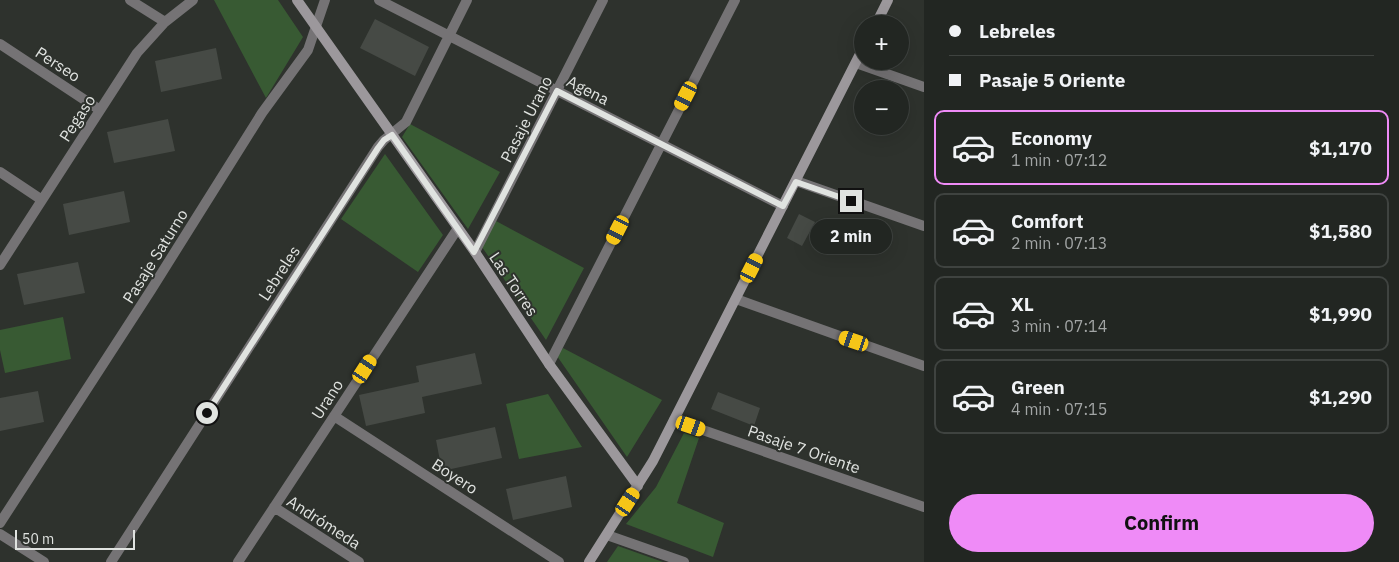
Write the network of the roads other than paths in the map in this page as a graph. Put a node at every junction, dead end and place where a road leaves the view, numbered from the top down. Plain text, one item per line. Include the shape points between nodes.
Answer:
1 (130, 0) edge
2 (194, 0) edge
3 (297, 0) edge
4 (325, 0) edge
5 (379, 0) edge
6 (467, 0) edge
7 (603, 0) edge
8 (735, 0) edge
9 (888, 0) edge
10 (880, 15) edge
11 (166, 22) junction
12 (316, 26) junction
13 (449, 36) junction
14 (0, 44) edge
15 (854, 67) edge
16 (876, 70) edge
17 (924, 87) edge
18 (557, 91) junction
19 (100, 110) junction
20 (392, 135) junction
21 (661, 144) junction
22 (0, 172) edge
23 (796, 182) junction
24 (42, 200) junction
25 (783, 206) junction
26 (924, 226) edge
27 (458, 228) junction
28 (474, 252) junction
29 (0, 265) edge
30 (736, 299) junction
31 (549, 364) junction
32 (924, 366) edge
33 (334, 416) junction
34 (674, 420) junction
35 (638, 486) junction
36 (924, 507) edge
37 (274, 508) junction
38 (0, 523) edge
39 (0, 534) edge
40 (607, 535) junction
41 (44, 562) edge
42 (111, 562) edge
43 (238, 562) edge
44 (358, 562) edge
45 (559, 562) edge
46 (589, 562) edge
47 (684, 562) edge

1 - 11 street
2 - 11 street, Pegaso
3 - 12 street, Las Torres
4 - 12 street, Pasaje Saturno
5 - 13 street, Agena
6 - 13 street, Lebreles
7 - 18 street, Pasaje Urano
8 - 21 street
9 - 10 street
11 - 19 street, Pegaso via 137,53
12 - 20 street, Las Torres
12 - 38 street, Pasaje Saturno via 308,50 262,113 157,282
13 - 18 street, Agena
13 - 20 street, Lebreles via 406,122
14 - 19 street, Perseo
15 - 23 street
16 - 17 street
18 - 21 street, Agena
18 - 28 street, Pasaje Urano
19 - 24 street, Pegaso
20 - 27 street, Las Torres
20 - 42 street, Lebreles via 378,148
21 - 25 street, Agena
21 - 31 street
22 - 24 street
23 - 25 street
23 - 26 street
24 - 29 street, Pegaso
25 - 30 street
27 - 28 street, Las Torres
27 - 33 street, Urano
28 - 31 street, Las Torres
30 - 32 street
30 - 34 street
31 - 35 street, Las Torres
33 - 37 street, Urano
33 - 45 street, Boyero
34 - 35 street
34 - 36 street, Pasaje 7 Oriente
35 - 40 street
37 - 43 street, Urano
37 - 44 street, Andrómeda
39 - 41 street
40 - 46 street
40 - 47 street

